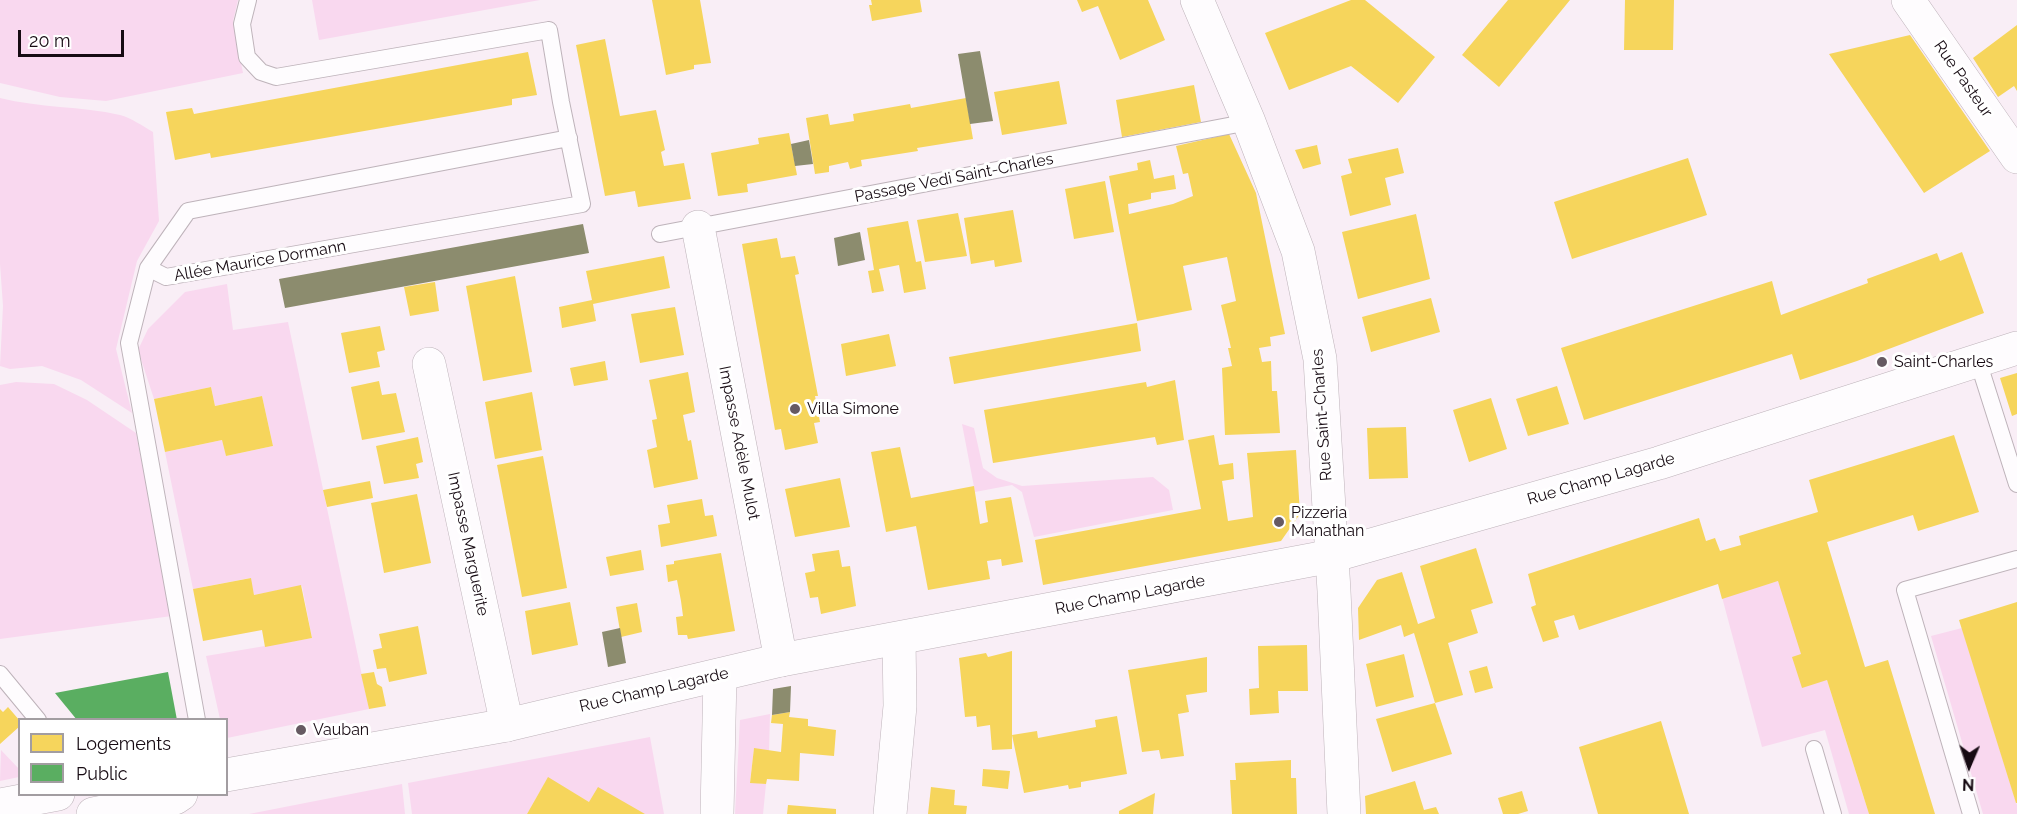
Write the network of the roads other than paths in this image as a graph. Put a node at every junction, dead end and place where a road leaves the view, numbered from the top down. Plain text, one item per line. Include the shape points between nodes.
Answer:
1 (248, 0) edge
2 (1197, 0) edge
3 (1908, 0) edge
4 (1249, 122) junction
5 (569, 138) junction
6 (2017, 157) edge
7 (698, 227) junction
8 (660, 234) dead end
9 (148, 268) junction
10 (2017, 348) edge
11 (1978, 361) junction
12 (429, 364) dead end
13 (2017, 484) edge
14 (1332, 556) junction
15 (2017, 559) edge
16 (899, 639) junction
17 (781, 660) junction
18 (0, 674) edge
19 (720, 675) junction
20 (36, 718) edge
21 (197, 718) edge
22 (507, 725) junction
23 (1814, 749) dead end
24 (228, 776) edge
25 (52, 796) edge
26 (179, 796) edge
27 (0, 805) edge
28 (95, 807) edge
29 (717, 814) edge
30 (890, 814) edge
31 (1344, 814) edge
32 (1833, 814) edge
33 (1971, 814) edge

1 - 5 lane, Allée Maurice Dormann via 242,24 247,57 261,72 276,77 549,30
2 - 4 street, Rue Saint-Charles
3 - 6 street, Rue Pasteur
4 - 7 lane, Passage Vedi Saint-Charles
4 - 14 street, Rue Saint-Charles via 1298,251 1320,359
5 - 9 lane, Allée Maurice Dormann via 188,211
5 - 9 lane, Allée Maurice Dormann via 582,204 166,277
7 - 8 lane, Passage Vedi Saint-Charles
7 - 17 street, Impasse Adèle Mulot
9 - 21 lane via 129,344
10 - 11 street, Rue Champ Lagarde
11 - 13 lane
11 - 14 street, Rue Champ Lagarde via 1659,463
12 - 22 street, Impasse Marguerite
14 - 16 street, Rue Champ Lagarde
14 - 31 street, Rue Saint-Charles
15 - 33 lane via 1905,590
16 - 17 street, Rue Champ Lagarde
16 - 30 street via 900,706
17 - 19 street, Rue Champ Lagarde
18 - 20 lane
19 - 22 street, Rue Champ Lagarde
19 - 29 street
22 - 24 street, Rue Champ Lagarde
23 - 32 lane
25 - 27 street
26 - 28 street

